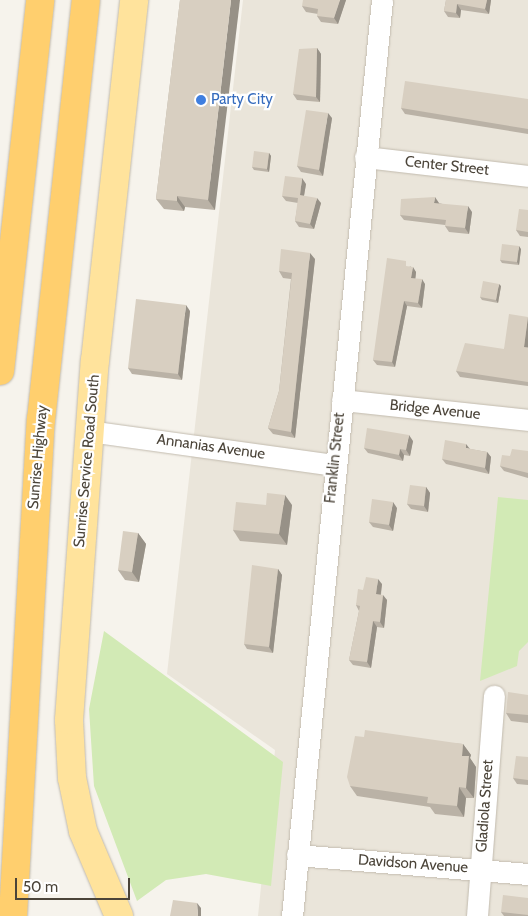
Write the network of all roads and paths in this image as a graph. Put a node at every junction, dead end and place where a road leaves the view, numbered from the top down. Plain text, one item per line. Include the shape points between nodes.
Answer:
1 (40, 0) edge
2 (86, 0) edge
3 (134, 0) edge
4 (382, 0) edge
5 (365, 157) junction
6 (528, 176) edge
7 (0, 371) edge
8 (342, 400) junction
9 (528, 420) edge
10 (89, 431) junction
11 (334, 464) junction
12 (494, 696) dead end
13 (298, 855) junction
14 (480, 869) junction
15 (528, 874) edge
16 (13, 916) edge
17 (119, 916) edge
18 (292, 916) edge
19 (477, 916) edge

1 - 7 highway
2 - 16 highway, Sunrise Highway via 38,457
3 - 10 main road, Sunrise Service Road South
4 - 5 street, Franklin Street
5 - 6 street, Center Street
5 - 8 street, Franklin Street
8 - 9 street, Bridge Avenue
8 - 11 street, Franklin Street
10 - 11 street, Annanias Avenue
10 - 17 main road, Sunrise Service Road South via 69,748 84,831
11 - 13 street, Franklin Street
12 - 14 street, Gladiola Street
13 - 14 street, Davidson Avenue
13 - 18 street, Franklin Street
14 - 15 street, Davidson Avenue
14 - 19 street, Gladiola Street

